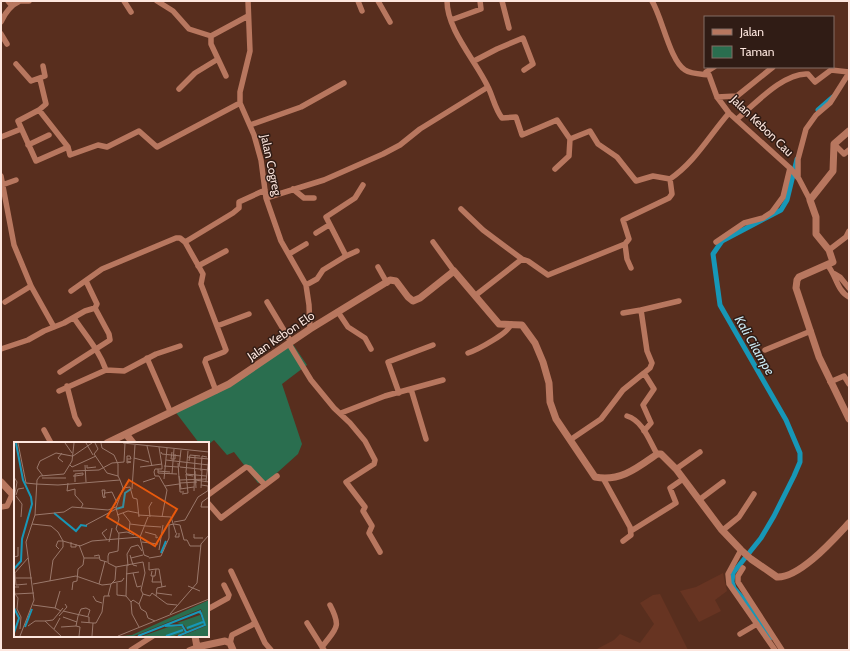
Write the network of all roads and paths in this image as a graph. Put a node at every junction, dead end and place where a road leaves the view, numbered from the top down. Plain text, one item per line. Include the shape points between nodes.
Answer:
1 (8, 1) edge
2 (20, 1) edge
3 (28, 1) edge
4 (124, 1) edge
5 (157, 1) edge
6 (248, 1) edge
7 (358, 1) edge
8 (378, 1) edge
9 (447, 1) edge
10 (480, 1) edge
11 (502, 1) edge
12 (652, 1) edge
13 (12, 6) junction
14 (362, 11) dead end
15 (131, 12) dead end
16 (248, 16) junction
17 (451, 20) junction
18 (1, 22) edge
19 (390, 22) dead end
20 (509, 28) dead end
21 (1, 34) edge
22 (211, 36) junction
23 (7, 44) dead end
24 (218, 59) junction
25 (474, 61) junction
26 (16, 64) dead end
27 (43, 66) dead end
28 (712, 68) edge
29 (772, 68) edge
30 (524, 70) dead end
31 (847, 72) edge
32 (709, 75) junction
33 (226, 76) dead end
34 (40, 79) junction
35 (344, 83) dead end
36 (488, 87) junction
37 (179, 89) dead end
38 (717, 96) junction
39 (240, 103) junction
40 (39, 110) junction
41 (729, 113) junction
42 (737, 119) junction
43 (250, 125) junction
44 (21, 129) junction
45 (849, 131) edge
46 (49, 135) dead end
47 (1, 137) edge
48 (570, 139) junction
49 (834, 144) junction
50 (28, 145) junction
51 (68, 148) junction
52 (849, 150) edge
53 (554, 169) dead end
54 (790, 169) junction
55 (1, 176) edge
56 (797, 177) junction
57 (670, 179) junction
58 (16, 180) dead end
59 (2, 185) junction
60 (363, 185) dead end
61 (293, 189) junction
62 (265, 190) junction
63 (266, 198) junction
64 (314, 198) dead end
65 (3, 200) edge
66 (810, 200) junction
67 (462, 209) dead end
68 (329, 225) junction
69 (849, 231) edge
70 (316, 233) dead end
71 (184, 242) junction
72 (433, 242) dead end
73 (716, 242) dead end
74 (306, 244) dead end
75 (625, 244) junction
76 (829, 250) junction
77 (226, 251) dead end
78 (357, 251) dead end
79 (289, 254) junction
80 (346, 256) junction
81 (522, 259) junction
82 (198, 266) junction
83 (828, 266) junction
84 (378, 267) dead end
85 (631, 268) dead end
86 (454, 271) junction
87 (835, 274) junction
88 (86, 281) junction
89 (387, 283) junction
90 (306, 285) junction
91 (31, 286) junction
92 (849, 288) edge
93 (71, 291) dead end
94 (476, 295) junction
95 (849, 297) edge
96 (679, 301) dead end
97 (4, 302) dead end
98 (267, 302) dead end
99 (95, 308) junction
100 (641, 310) junction
101 (338, 312) junction
102 (623, 313) dead end
103 (249, 314) dead end
104 (74, 318) junction
105 (511, 324) junction
106 (217, 326) junction
107 (54, 327) junction
108 (310, 329) junction
109 (811, 331) junction
110 (290, 343) junction
111 (433, 345) dead end
112 (180, 346) dead end
113 (96, 348) junction
114 (1, 349) edge
115 (371, 349) dead end
116 (765, 350) dead end
117 (468, 353) dead end
118 (147, 358) junction
119 (106, 370) junction
120 (60, 372) dead end
121 (644, 373) junction
122 (443, 380) dead end
123 (830, 382) junction
124 (849, 384) edge
125 (67, 386) junction
126 (412, 389) junction
127 (59, 391) dead end
128 (216, 391) junction
129 (398, 393) junction
130 (170, 411) junction
131 (341, 413) junction
132 (627, 416) dead end
133 (849, 419) edge
134 (79, 424) dead end
135 (44, 430) dead end
136 (644, 431) junction
137 (126, 434) junction
138 (426, 439) dead end
139 (570, 440) junction
140 (50, 442) edge
141 (108, 442) edge
142 (132, 442) edge
143 (700, 452) dead end
144 (657, 454) junction
145 (676, 469) junction
146 (277, 476) dead end
147 (603, 478) junction
148 (683, 478) junction
149 (1, 482) edge
150 (723, 482) dead end
151 (265, 485) junction
152 (754, 494) dead end
153 (209, 495) edge
154 (13, 496) edge
155 (699, 500) junction
156 (209, 504) edge
157 (1, 507) edge
158 (848, 525) edge
159 (723, 530) junction
160 (631, 531) junction
161 (623, 541) dead end
162 (380, 552) dead end
163 (745, 554) junction
164 (743, 568) dead end
165 (231, 571) dead end
166 (224, 585) dead end
167 (330, 605) dead end
168 (209, 608) edge
169 (255, 622) junction
170 (307, 622) dead end
171 (757, 624) junction
172 (740, 634) dead end
173 (152, 637) edge
174 (195, 637) edge
175 (232, 646) edge
176 (197, 648) junction
177 (323, 649) edge
178 (131, 650) edge
179 (189, 650) edge
180 (271, 650) edge
181 (775, 650) edge
182 (782, 650) edge

1 - 13 street
2 - 3 street
2 - 13 street
4 - 15 street
5 - 22 street via 173,11 189,29
6 - 16 street
7 - 14 street
8 - 19 street
9 - 17 street via 447,11
10 - 17 street via 481,9
11 - 20 street
12 - 32 street via 681,66 689,71
13 - 18 street
16 - 22 street
16 - 39 street via 250,51 240,92
17 - 25 street
21 - 23 street
22 - 24 street via 210,44
24 - 33 street
24 - 37 street via 195,73
25 - 30 street via 523,38 533,64
25 - 36 street
26 - 34 street via 30,81
27 - 34 street via 45,76
28 - 32 street via 706,72
29 - 38 street via 737,96
31 - 42 street via 831,70 816,82 808,74 795,76 766,93
31 - 56 street via 834,97 816,115 805,131
32 - 38 street, Jalan Kebon Cau
34 - 40 street via 46,104
35 - 43 street via 301,107
36 - 48 street via 501,116 505,119 516,117 522,135 557,120
36 - 61 street via 420,129 400,145 324,180
38 - 41 street, Jalan Kebon Cau
39 - 43 street, Jalan Cogreg
39 - 51 street via 157,147 139,131 106,147 98,145 70,155
40 - 44 street via 19,120
40 - 51 street
41 - 42 street, Jalan Kebon Cau
41 - 57 street via 690,163
42 - 54 street, Jalan Kebon Cau
43 - 62 street, Jalan Cogreg via 261,160
44 - 47 street
44 - 50 street
45 - 49 street
46 - 50 street
48 - 53 street via 569,156
48 - 57 street via 590,131 598,144 617,157 636,182 653,176
49 - 52 street via 844,154
49 - 66 street via 833,171
50 - 51 street via 37,163
54 - 56 street, Jalan Kebon Cau
54 - 73 street via 783,197 772,212 744,224
55 - 59 street
56 - 66 street
57 - 75 street via 670,198 623,220 629,239
58 - 59 street
59 - 65 street
60 - 68 street via 355,198 326,216
61 - 63 street
61 - 64 street via 304,198
62 - 63 street, Jalan Cogreg
62 - 71 street via 240,202 239,208 233,213
63 - 79 street, Jalan Cogreg via 281,241
65 - 91 street via 14,245
66 - 76 street via 816,217 816,234
67 - 81 street via 483,230
68 - 70 street
68 - 80 street
69 - 76 street via 846,237
71 - 82 street
71 - 88 street via 176,238 102,269
72 - 86 street
74 - 79 street
75 - 81 street via 548,275
75 - 85 street
76 - 83 street via 834,260
77 - 82 street
78 - 80 street
79 - 90 street, Jalan Cogreg
80 - 90 street via 323,270 317,279
81 - 94 street
82 - 106 street via 203,274 201,284
83 - 87 street
83 - 109 street via 797,280 796,288
84 - 89 street
86 - 89 street via 415,300 408,297 395,280
86 - 94 street
87 - 92 street
87 - 95 street via 842,292
88 - 93 street
88 - 99 street via 97,304
89 - 101 street, Jalan Kebon Elo
90 - 108 street, Jalan Cogreg
91 - 97 street
91 - 107 street
94 - 105 street via 499,324
96 - 100 street
98 - 110 street
99 - 104 street
99 - 113 street via 110,338
100 - 102 street
100 - 121 street via 647,351 652,362
101 - 108 street, Jalan Kebon Elo
101 - 115 street via 348,327 365,338
103 - 106 street
104 - 107 street
104 - 113 street
105 - 117 street via 507,331
105 - 139 street via 522,325 535,344 548,379 552,410
106 - 128 street via 225,351 206,358 205,362
107 - 114 street via 24,342
108 - 110 street, Jalan Kebon Elo
109 - 116 street
109 - 123 street
110 - 128 street, Jalan Kebon Elo
110 - 131 street via 312,380
111 - 129 street via 388,362
112 - 118 street
113 - 119 street
113 - 120 street
118 - 119 street via 124,371
118 - 130 street
119 - 125 street
121 - 136 street via 654,389 643,405 651,423
121 - 139 street via 623,390 601,419
122 - 126 street
123 - 124 street via 844,376
123 - 133 street
125 - 127 street
125 - 134 street
126 - 129 street
126 - 138 street
128 - 130 street, Jalan Kebon Elo
129 - 131 street via 363,403
130 - 137 street, Jalan Kebon Elo
131 - 162 street via 365,441 375,460 374,464 346,482 364,505 363,511 372,526 369,533
132 - 136 street via 634,418
135 - 140 street
136 - 144 street
137 - 141 street, Jalan Kebon Elo
137 - 142 street
139 - 147 street via 591,474
143 - 145 street
144 - 145 street via 661,454
144 - 147 street via 624,475
145 - 148 street
146 - 151 street
147 - 160 street
148 - 155 street
148 - 160 street via 670,488 676,503
149 - 154 street
150 - 155 street
151 - 153 street via 247,467
151 - 156 street via 221,518
152 - 159 street via 739,517
154 - 157 street via 7,506
155 - 159 street
158 - 163 street via 807,563 786,576 774,576
159 - 163 street
160 - 161 street via 630,536
163 - 171 street via 728,574 728,580 730,588
164 - 182 street via 738,576 738,582
165 - 169 street
166 - 168 street via 228,598
167 - 177 street via 338,624
169 - 175 street via 232,635
169 - 180 street
170 - 177 street
171 - 172 street
171 - 181 street
173 - 178 street
174 - 176 street
175 - 176 street via 225,641
176 - 179 street

